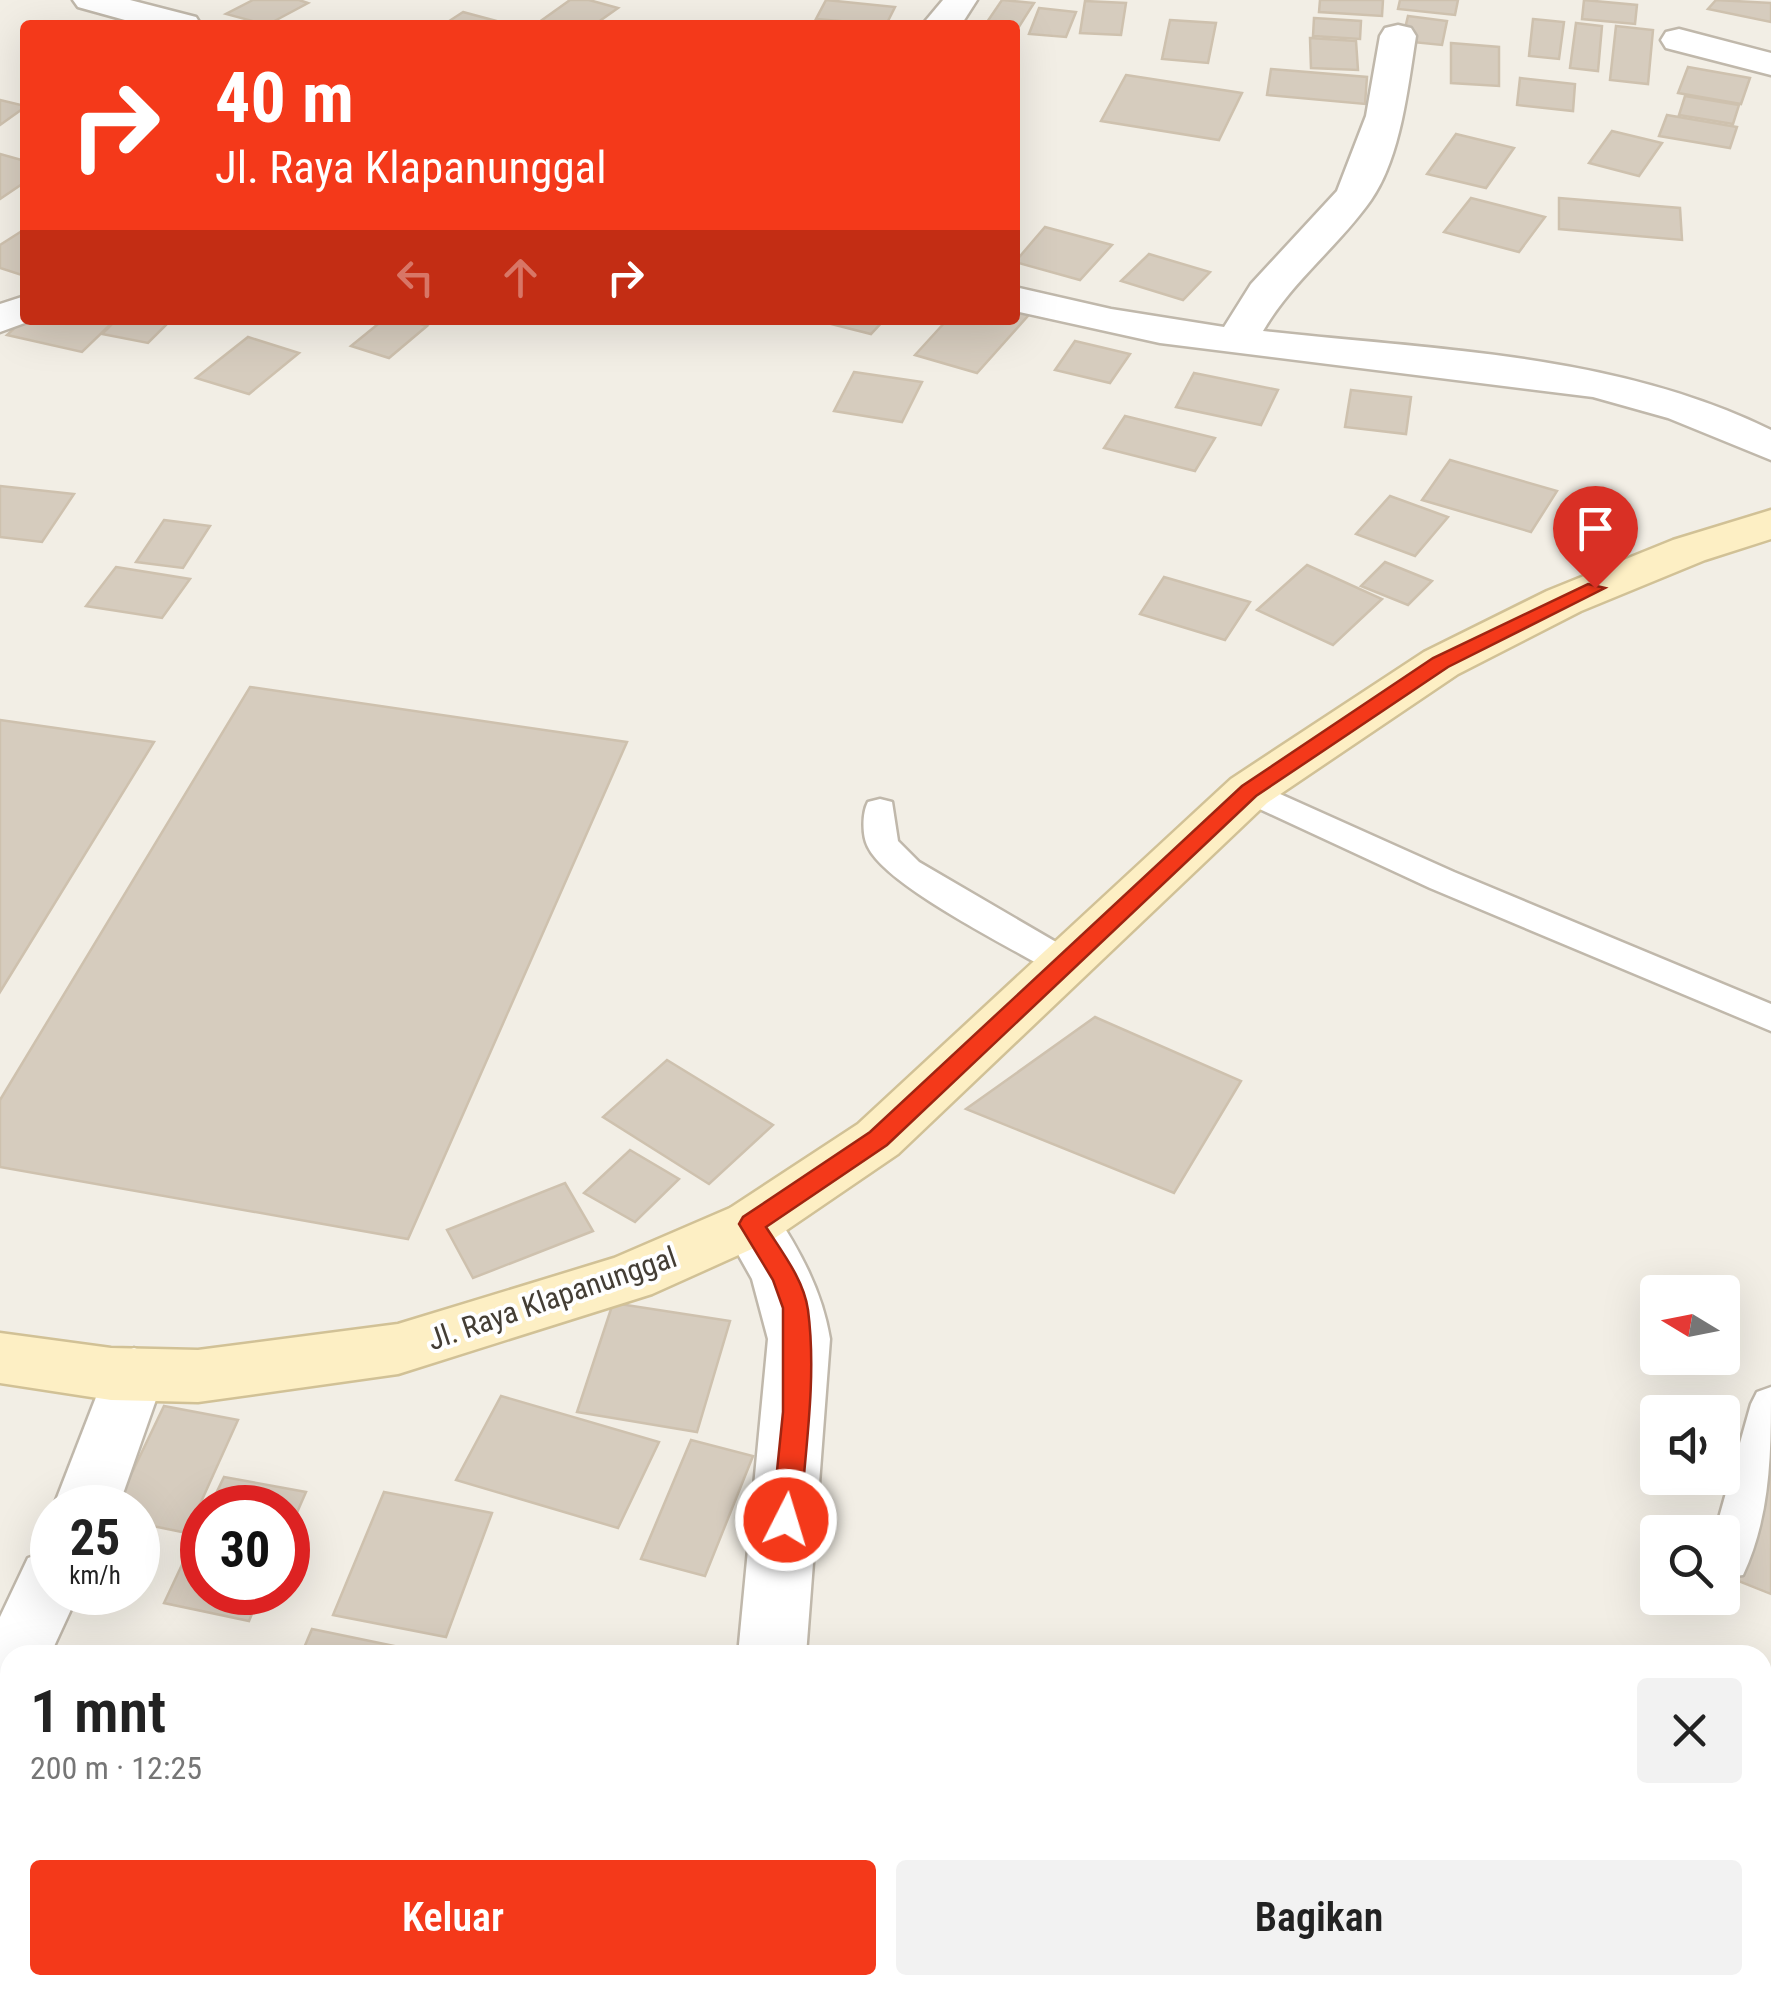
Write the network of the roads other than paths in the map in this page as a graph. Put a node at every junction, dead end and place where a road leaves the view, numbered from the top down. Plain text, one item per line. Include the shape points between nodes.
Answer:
1 (90, 0) edge
2 (960, 0) edge
3 (165, 20) edge
4 (946, 20) edge
5 (1398, 36) dead end
6 (1678, 40) dead end
7 (1771, 64) edge
8 (1020, 301) edge
9 (1236, 341) junction
10 (1771, 447) edge
11 (1771, 524) edge
12 (1249, 791) junction
13 (880, 810) dead end
14 (1068, 965) junction
15 (1771, 1018) edge
16 (752, 1224) junction
17 (0, 1358) edge
18 (134, 1374) junction
19 (1771, 1404) edge
20 (93, 1485) edge
21 (1740, 1518) edge
22 (35, 1615) edge
23 (21, 1645) edge
24 (773, 1645) edge

1 - 3 street
2 - 4 street
5 - 9 street via 1384,116 1355,195 1265,293
6 - 7 street
8 - 9 street
9 - 10 street via 1624,389 1731,425
11 - 12 street, Jl. Raya Klapanunggal via 1564,601 1458,654
12 - 14 street, Jl. Raya Klapanunggal
12 - 15 lane
13 - 14 lane via 882,844 907,870
14 - 16 street, Jl. Raya Klapanunggal via 878,1139
16 - 18 street, Jl. Raya Klapanunggal via 631,1277 398,1350 234,1373
16 - 24 street via 785,1277 799,1339
17 - 18 street, Jl. Raya Klapanunggal
18 - 20 street
19 - 21 lane
22 - 23 street

